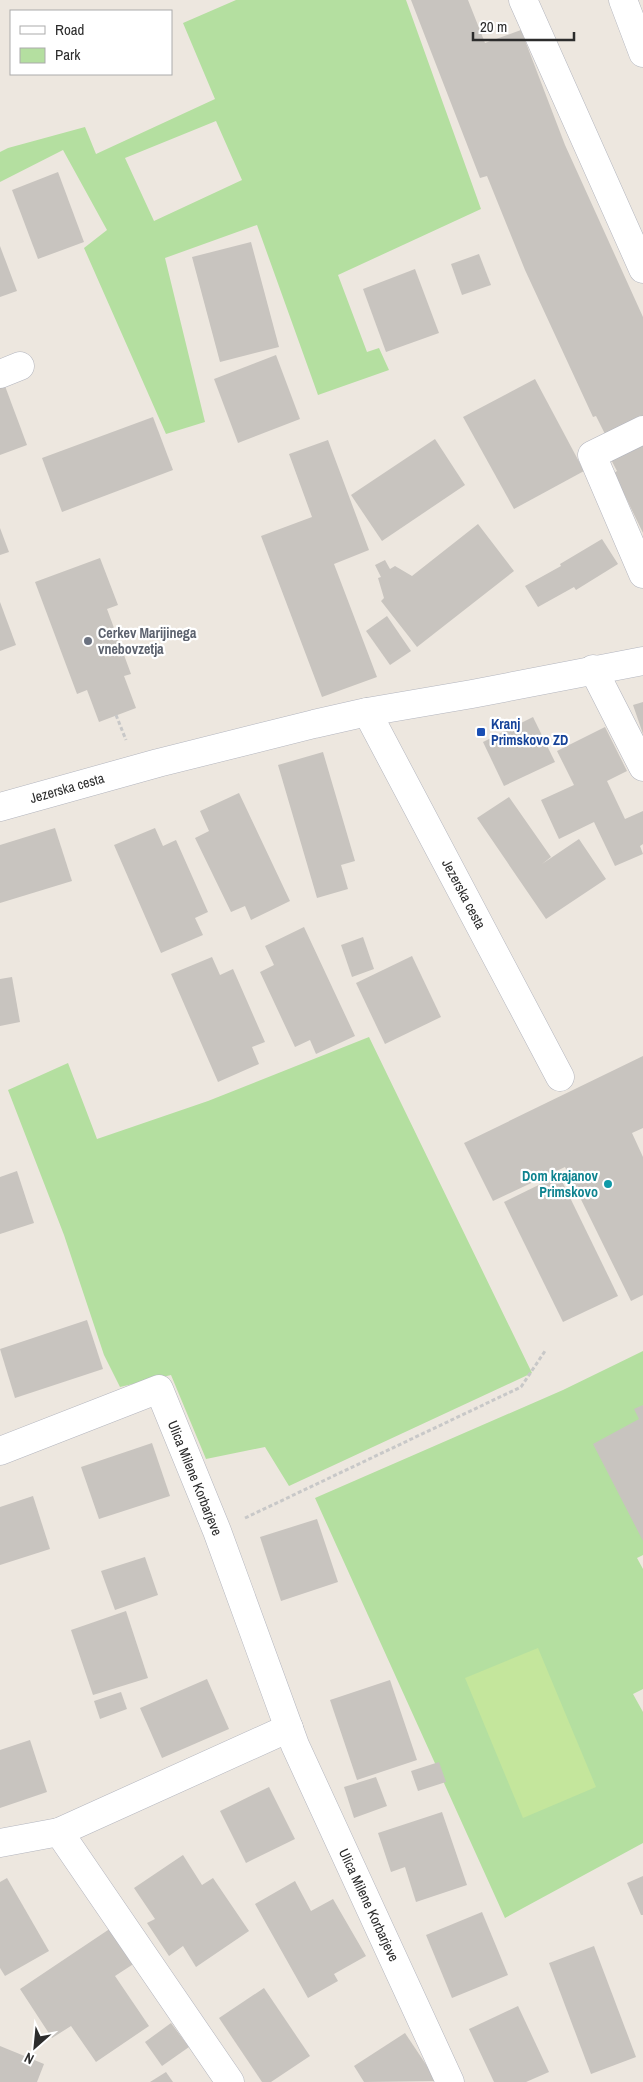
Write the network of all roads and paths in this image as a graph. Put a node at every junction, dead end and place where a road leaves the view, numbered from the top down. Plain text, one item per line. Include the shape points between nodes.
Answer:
1 (523, 0) edge
2 (622, 0) edge
3 (643, 53) edge
4 (643, 268) edge
5 (643, 430) edge
6 (643, 574) edge
7 (643, 661) edge
8 (593, 670) junction
9 (367, 712) junction
10 (643, 767) edge
11 (0, 807) edge
12 (560, 1077) dead end
13 (545, 1351) dead end
14 (0, 1451) edge
15 (217, 1531) junction
16 (289, 1728) junction
17 (59, 1832) junction
18 (0, 1843) edge
19 (230, 2082) edge
20 (450, 2082) edge

1 - 4 street
2 - 3 street
5 - 6 street via 592,455
7 - 8 street, Jezerska cesta
8 - 9 street, Jezerska cesta
8 - 10 street
9 - 11 street, Jezerska cesta via 158,763
9 - 12 street, Jezerska cesta
13 - 15 path via 520,1387
14 - 15 street, Ulica Milene Korbarjeve via 159,1389
15 - 16 street, Ulica Milene Korbarjeve
16 - 17 street
16 - 20 street, Ulica Milene Korbarjeve
17 - 18 street
17 - 19 street

